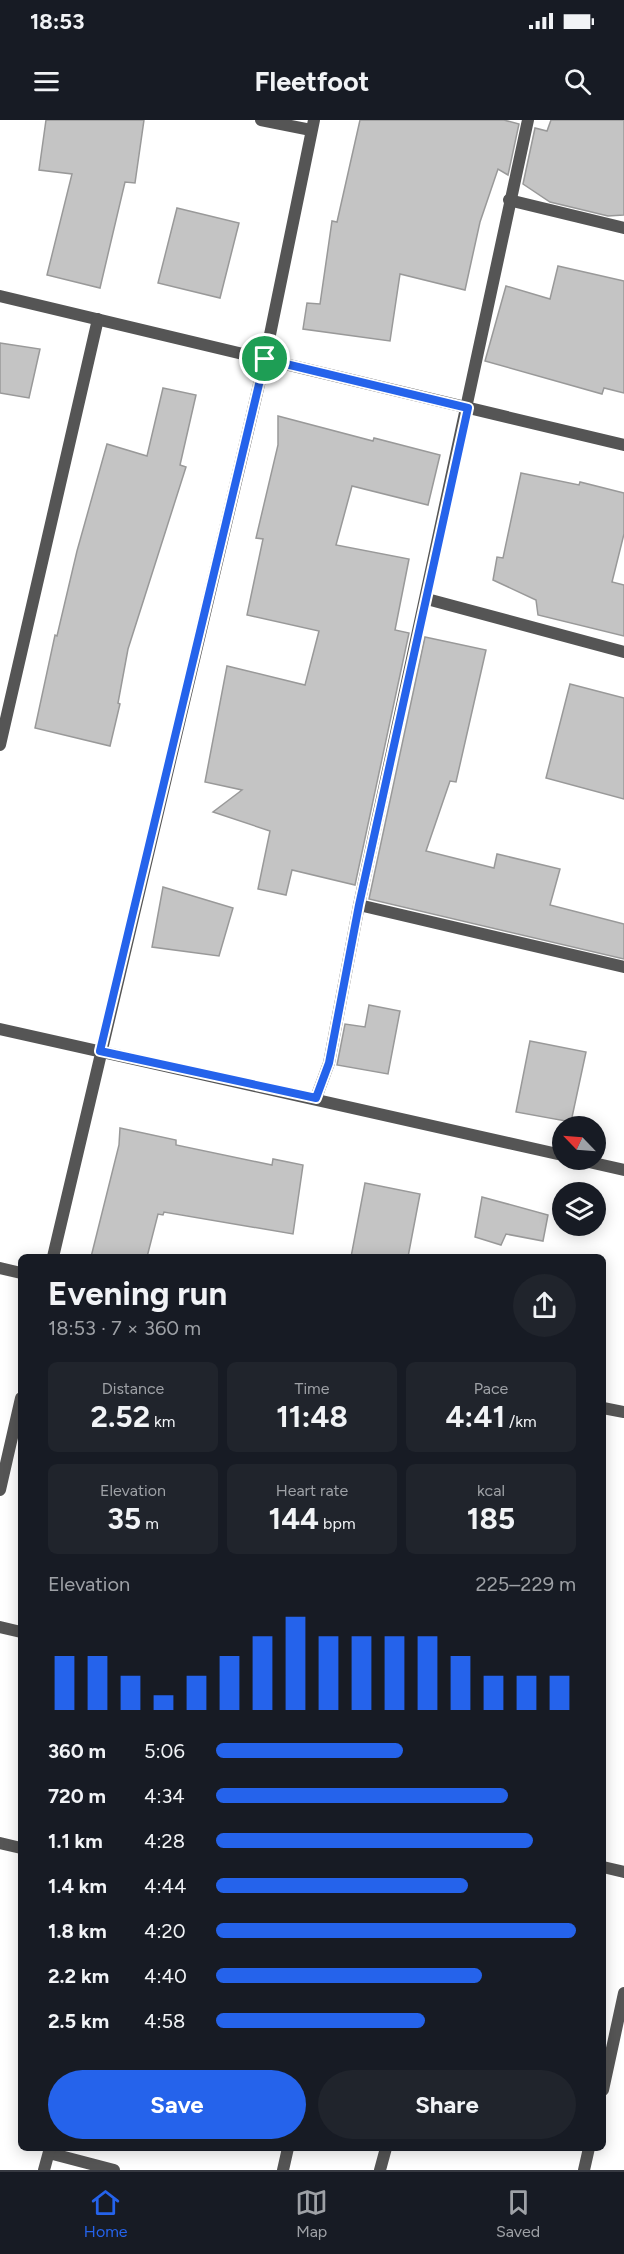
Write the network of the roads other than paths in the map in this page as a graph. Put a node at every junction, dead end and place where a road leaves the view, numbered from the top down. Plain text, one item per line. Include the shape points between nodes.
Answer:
1 (261, 120) edge
2 (528, 120) edge
3 (312, 125) edge
4 (509, 200) junction
5 (624, 228) edge
6 (0, 296) edge
7 (98, 319) junction
8 (265, 359) junction
9 (468, 408) junction
10 (624, 445) edge
11 (426, 598) junction
12 (624, 652) edge
13 (3, 719) edge
14 (0, 745) edge
15 (359, 905) junction
16 (624, 967) edge
17 (0, 1029) edge
18 (100, 1051) junction
19 (316, 1098) junction
20 (552, 1153) edge
21 (606, 1166) edge
22 (624, 1170) edge
23 (54, 1254) edge
24 (0, 1268) edge
25 (18, 1271) edge
26 (606, 1409) edge
27 (18, 1411) edge
28 (624, 1413) edge
29 (0, 1490) edge
30 (0, 1627) edge
31 (18, 1631) edge
32 (0, 1842) edge
33 (18, 1847) edge
34 (606, 1868) edge
35 (624, 1872) edge
36 (624, 1993) edge
37 (606, 2067) edge
38 (50, 2151) edge
39 (53, 2151) edge
40 (287, 2151) edge
41 (385, 2151) edge
42 (588, 2151) edge
43 (44, 2170) edge
44 (114, 2170) edge
45 (283, 2170) edge
46 (380, 2170) edge
47 (584, 2170) edge

1 - 3 street
2 - 4 street
3 - 8 street
4 - 5 street
4 - 9 street
6 - 7 street
7 - 8 street
7 - 13 street
8 - 9 street
8 - 18 street
9 - 10 street
9 - 11 street
11 - 12 street
11 - 15 street
13 - 14 street
15 - 16 street
15 - 19 street via 329,1063
17 - 18 street
18 - 19 street
18 - 23 street
19 - 20 street
21 - 22 street
24 - 25 street
26 - 28 street
27 - 29 street
30 - 31 street
32 - 33 street
34 - 35 street
36 - 37 street
38 - 43 street
39 - 44 street
40 - 45 street
41 - 46 street
42 - 47 street

